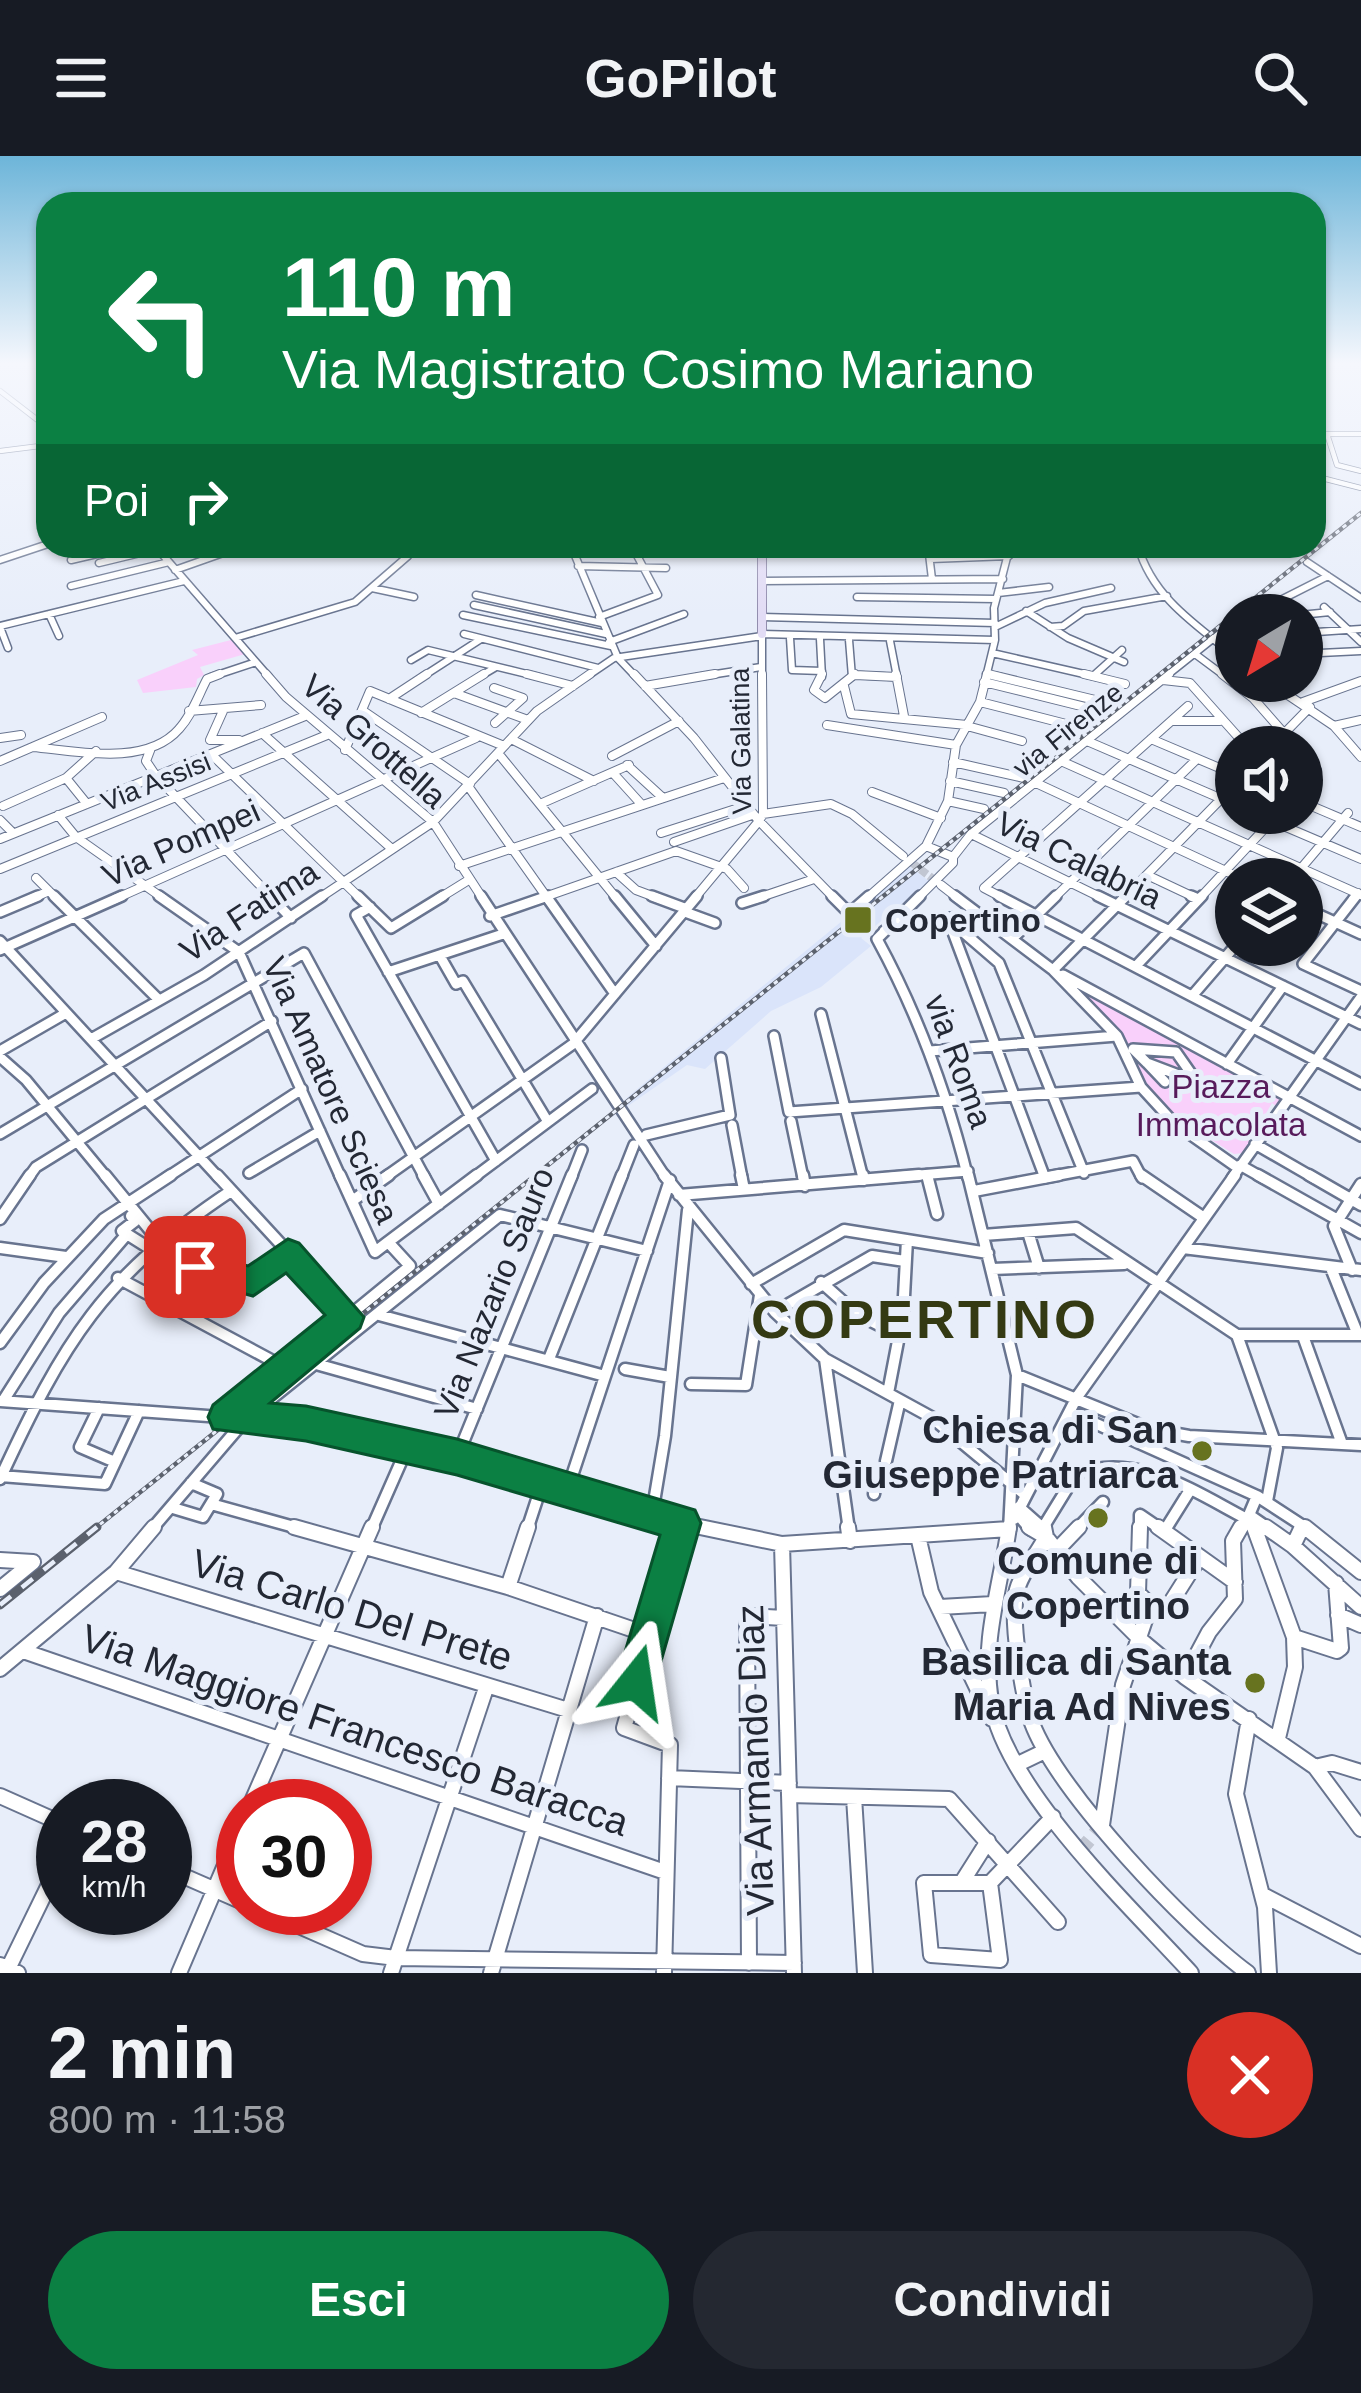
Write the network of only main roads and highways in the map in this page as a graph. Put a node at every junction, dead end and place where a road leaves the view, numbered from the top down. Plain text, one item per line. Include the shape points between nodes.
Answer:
1 (762, 558) edge
2 (761, 636) road end

1 - 2 main road

